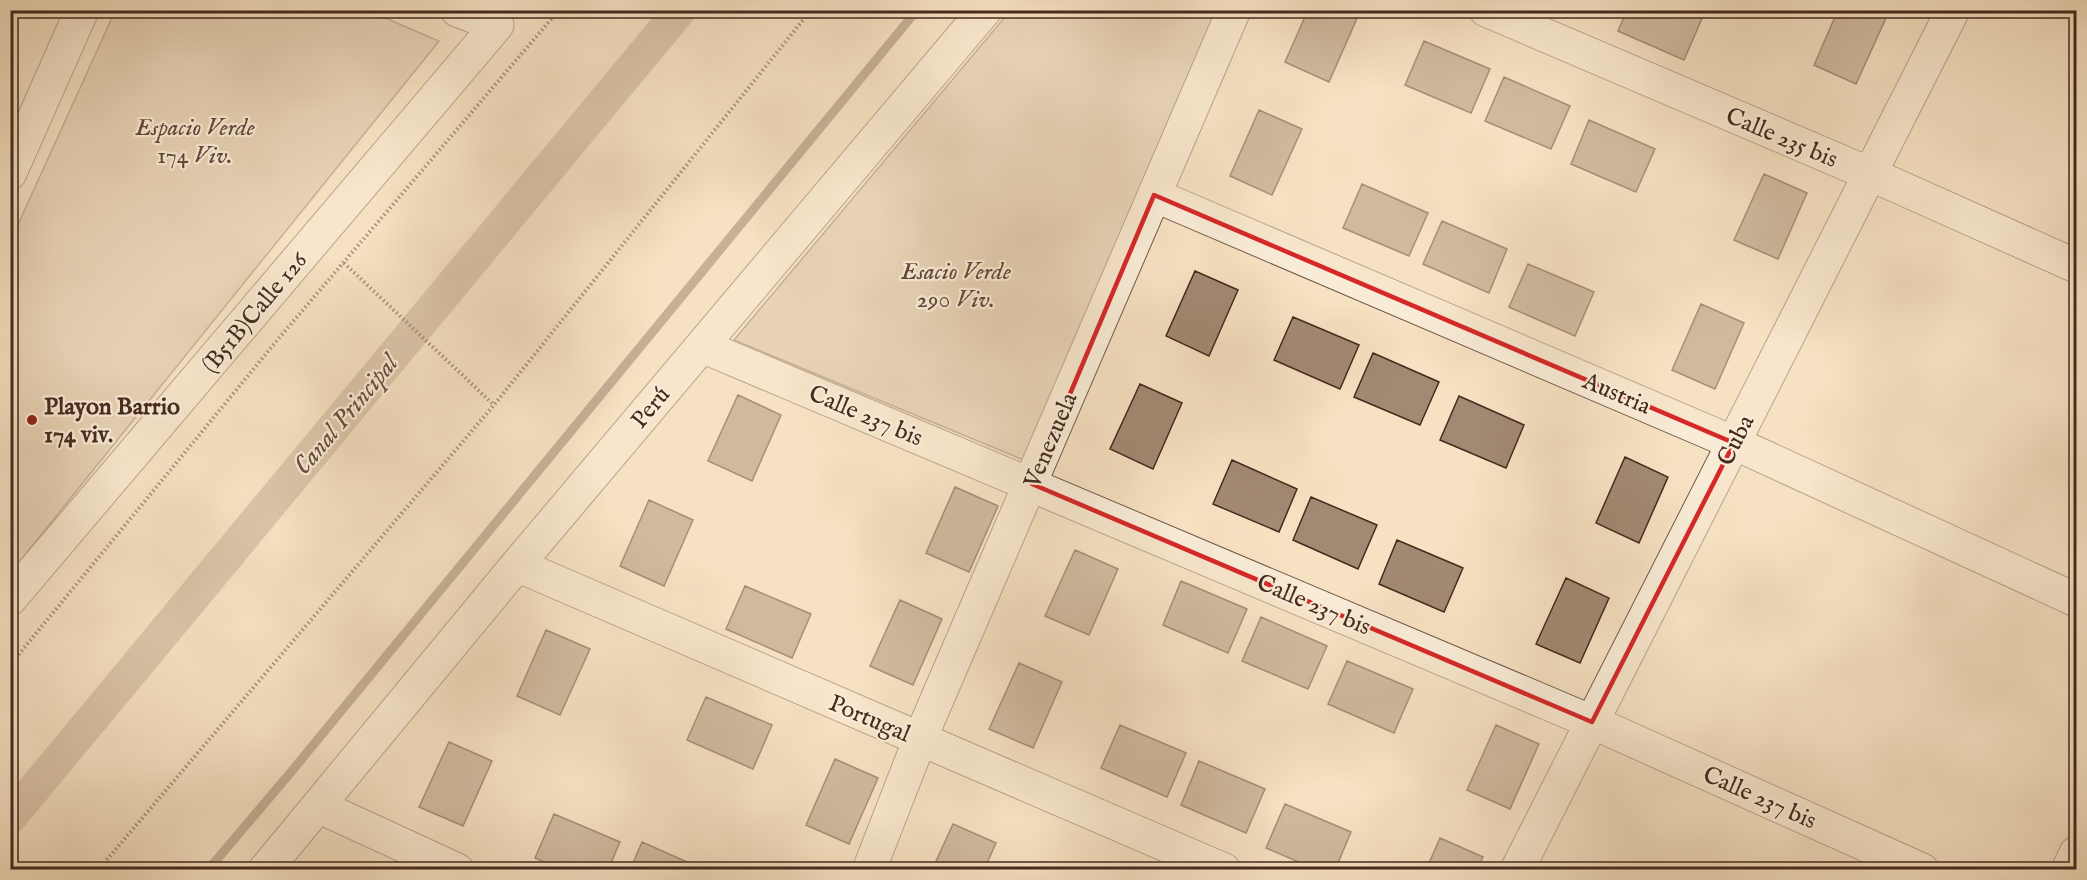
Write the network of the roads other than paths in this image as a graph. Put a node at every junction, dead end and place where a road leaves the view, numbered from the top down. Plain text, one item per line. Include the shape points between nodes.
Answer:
1 (82, 10) edge
2 (457, 10) edge
3 (986, 10) edge
4 (1234, 10) edge
5 (1486, 10) edge
6 (1953, 10) edge
7 (10, 173) edge
8 (1870, 174) junction
9 (1154, 195) junction
10 (2076, 266) edge
11 (702, 346) junction
12 (1734, 443) junction
13 (1032, 484) junction
14 (517, 565) junction
15 (10, 599) edge
16 (2076, 600) edge
17 (1592, 722) junction
18 (920, 739) junction
19 (318, 806) junction
20 (2076, 853) edge
21 (265, 870) edge
22 (457, 870) edge
23 (869, 870) edge
24 (1224, 870) edge
25 (1517, 870) edge
26 (1922, 870) edge
27 (2068, 870) edge

1 - 7 street
2 - 15 street, (B51B)Calle 126 via 497,25
3 - 11 street, Perú
4 - 9 street, Venezuela
5 - 8 street, Calle 235 bis
6 - 8 street, Cuba
8 - 10 street, Calle 235 bis
8 - 12 street, Cuba
9 - 12 street, Austria
9 - 13 street, Venezuela
11 - 13 street, Calle 237 bis
11 - 14 street, Perú
12 - 16 street, Austria
12 - 17 street, Cuba
13 - 17 street, Calle 237 bis
13 - 18 street, Venezuela
14 - 18 street, Portugal
14 - 19 street, Perú
17 - 25 street, Cuba
17 - 26 street, Calle 237 bis
18 - 23 street, Venezuela
18 - 24 street, Portugal
19 - 21 street, Perú
19 - 22 street
20 - 27 street

